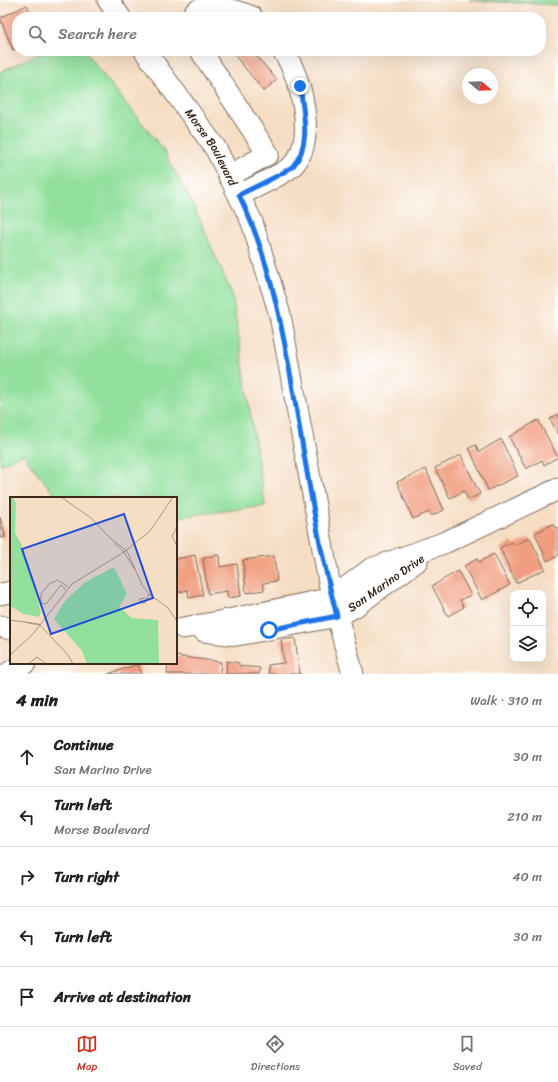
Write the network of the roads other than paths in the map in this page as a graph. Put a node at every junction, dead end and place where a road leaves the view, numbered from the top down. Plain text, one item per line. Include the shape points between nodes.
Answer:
1 (108, 0) edge
2 (116, 12) edge
3 (193, 12) edge
4 (238, 12) edge
5 (149, 56) edge
6 (204, 56) edge
7 (287, 56) edge
8 (268, 154) junction
9 (280, 173) junction
10 (229, 176) junction
11 (239, 195) junction
12 (558, 488) edge
13 (10, 592) edge
14 (0, 594) edge
15 (335, 607) junction
16 (0, 626) edge
17 (179, 628) edge
18 (10, 629) edge
19 (23, 664) edge
20 (7, 674) edge
21 (353, 674) edge

1 - 2 street
3 - 4 street via 202,4 214,3
5 - 10 street, Morse Boulevard via 216,149
6 - 8 street
7 - 9 street via 300,86 305,125 303,150 292,166
8 - 9 street
8 - 10 street
9 - 11 street
10 - 11 street, Morse Boulevard
11 - 15 street, Morse Boulevard via 252,222 280,315
12 - 15 street, San Marino Drive via 446,542 401,571 354,607
13 - 14 street
15 - 17 street, San Marino Drive via 237,635
15 - 21 street, Morse Boulevard
16 - 18 street
19 - 20 street

